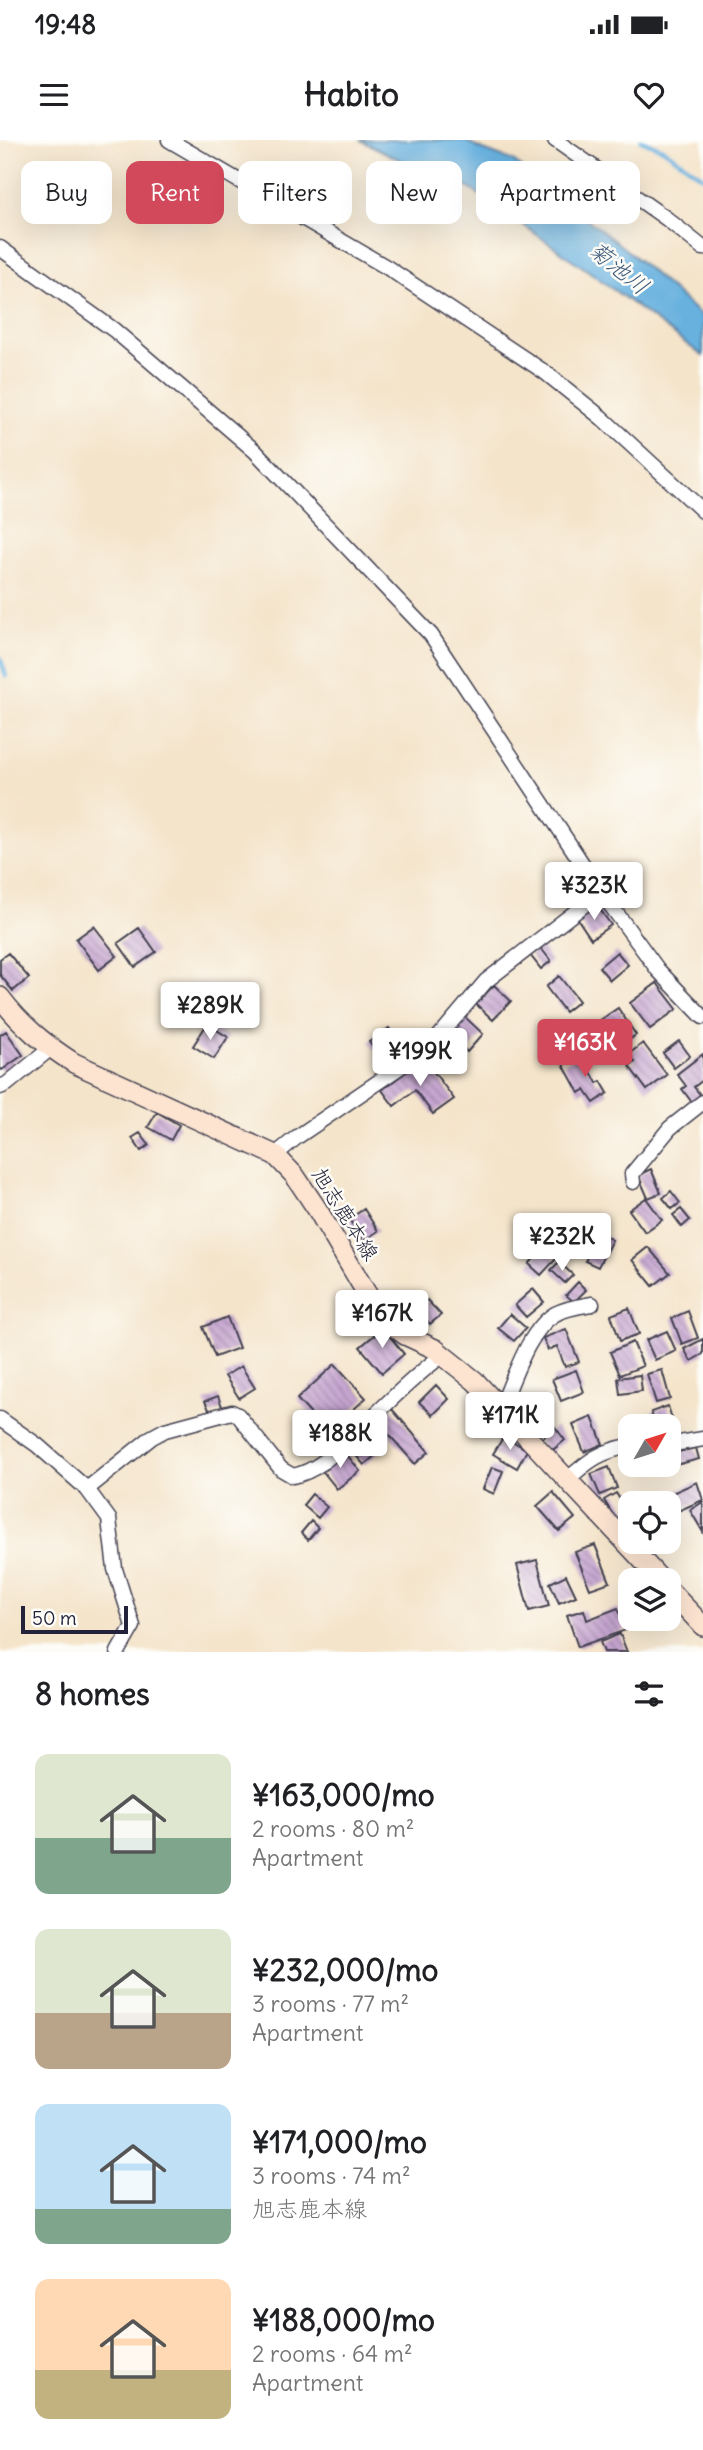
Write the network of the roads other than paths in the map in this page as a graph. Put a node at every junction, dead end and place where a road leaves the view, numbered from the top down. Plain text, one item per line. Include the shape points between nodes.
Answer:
1 (169, 140) edge
2 (555, 140) edge
3 (0, 248) edge
4 (703, 248) edge
5 (703, 511) edge
6 (601, 892) junction
7 (0, 997) edge
8 (703, 1017) edge
9 (51, 1048) junction
10 (0, 1087) edge
11 (703, 1102) edge
12 (275, 1155) junction
13 (633, 1182) dead end
14 (592, 1304) dead end
15 (443, 1356) junction
16 (500, 1410) junction
17 (0, 1419) edge
18 (703, 1439) edge
19 (681, 1443) edge
20 (618, 1448) edge
21 (567, 1480) junction
22 (87, 1489) junction
23 (650, 1568) edge
24 (681, 1603) edge
25 (703, 1626) edge
26 (118, 1652) edge

1 - 5 street via 400,275 546,373
2 - 4 street
3 - 6 street via 114,330 255,451 431,635
6 - 8 street via 657,970
6 - 12 street via 486,981 431,1046
7 - 9 main road, 旭志鹿本線 via 17,1019
9 - 10 street
9 - 12 main road, 旭志鹿本線 via 74,1063
11 - 13 street via 670,1128 632,1174
12 - 15 main road, 旭志鹿本線 via 295,1176 388,1322
14 - 16 street via 556,1314 537,1329
15 - 16 main road, 旭志鹿本線 via 475,1381
15 - 22 street via 306,1474 293,1476 281,1469 232,1412 165,1430
16 - 21 main road, 旭志鹿本線
17 - 22 street
18 - 19 street
20 - 21 street via 592,1458
21 - 23 main road, 旭志鹿本線
22 - 26 street via 109,1519 115,1569 133,1626
24 - 25 main road

